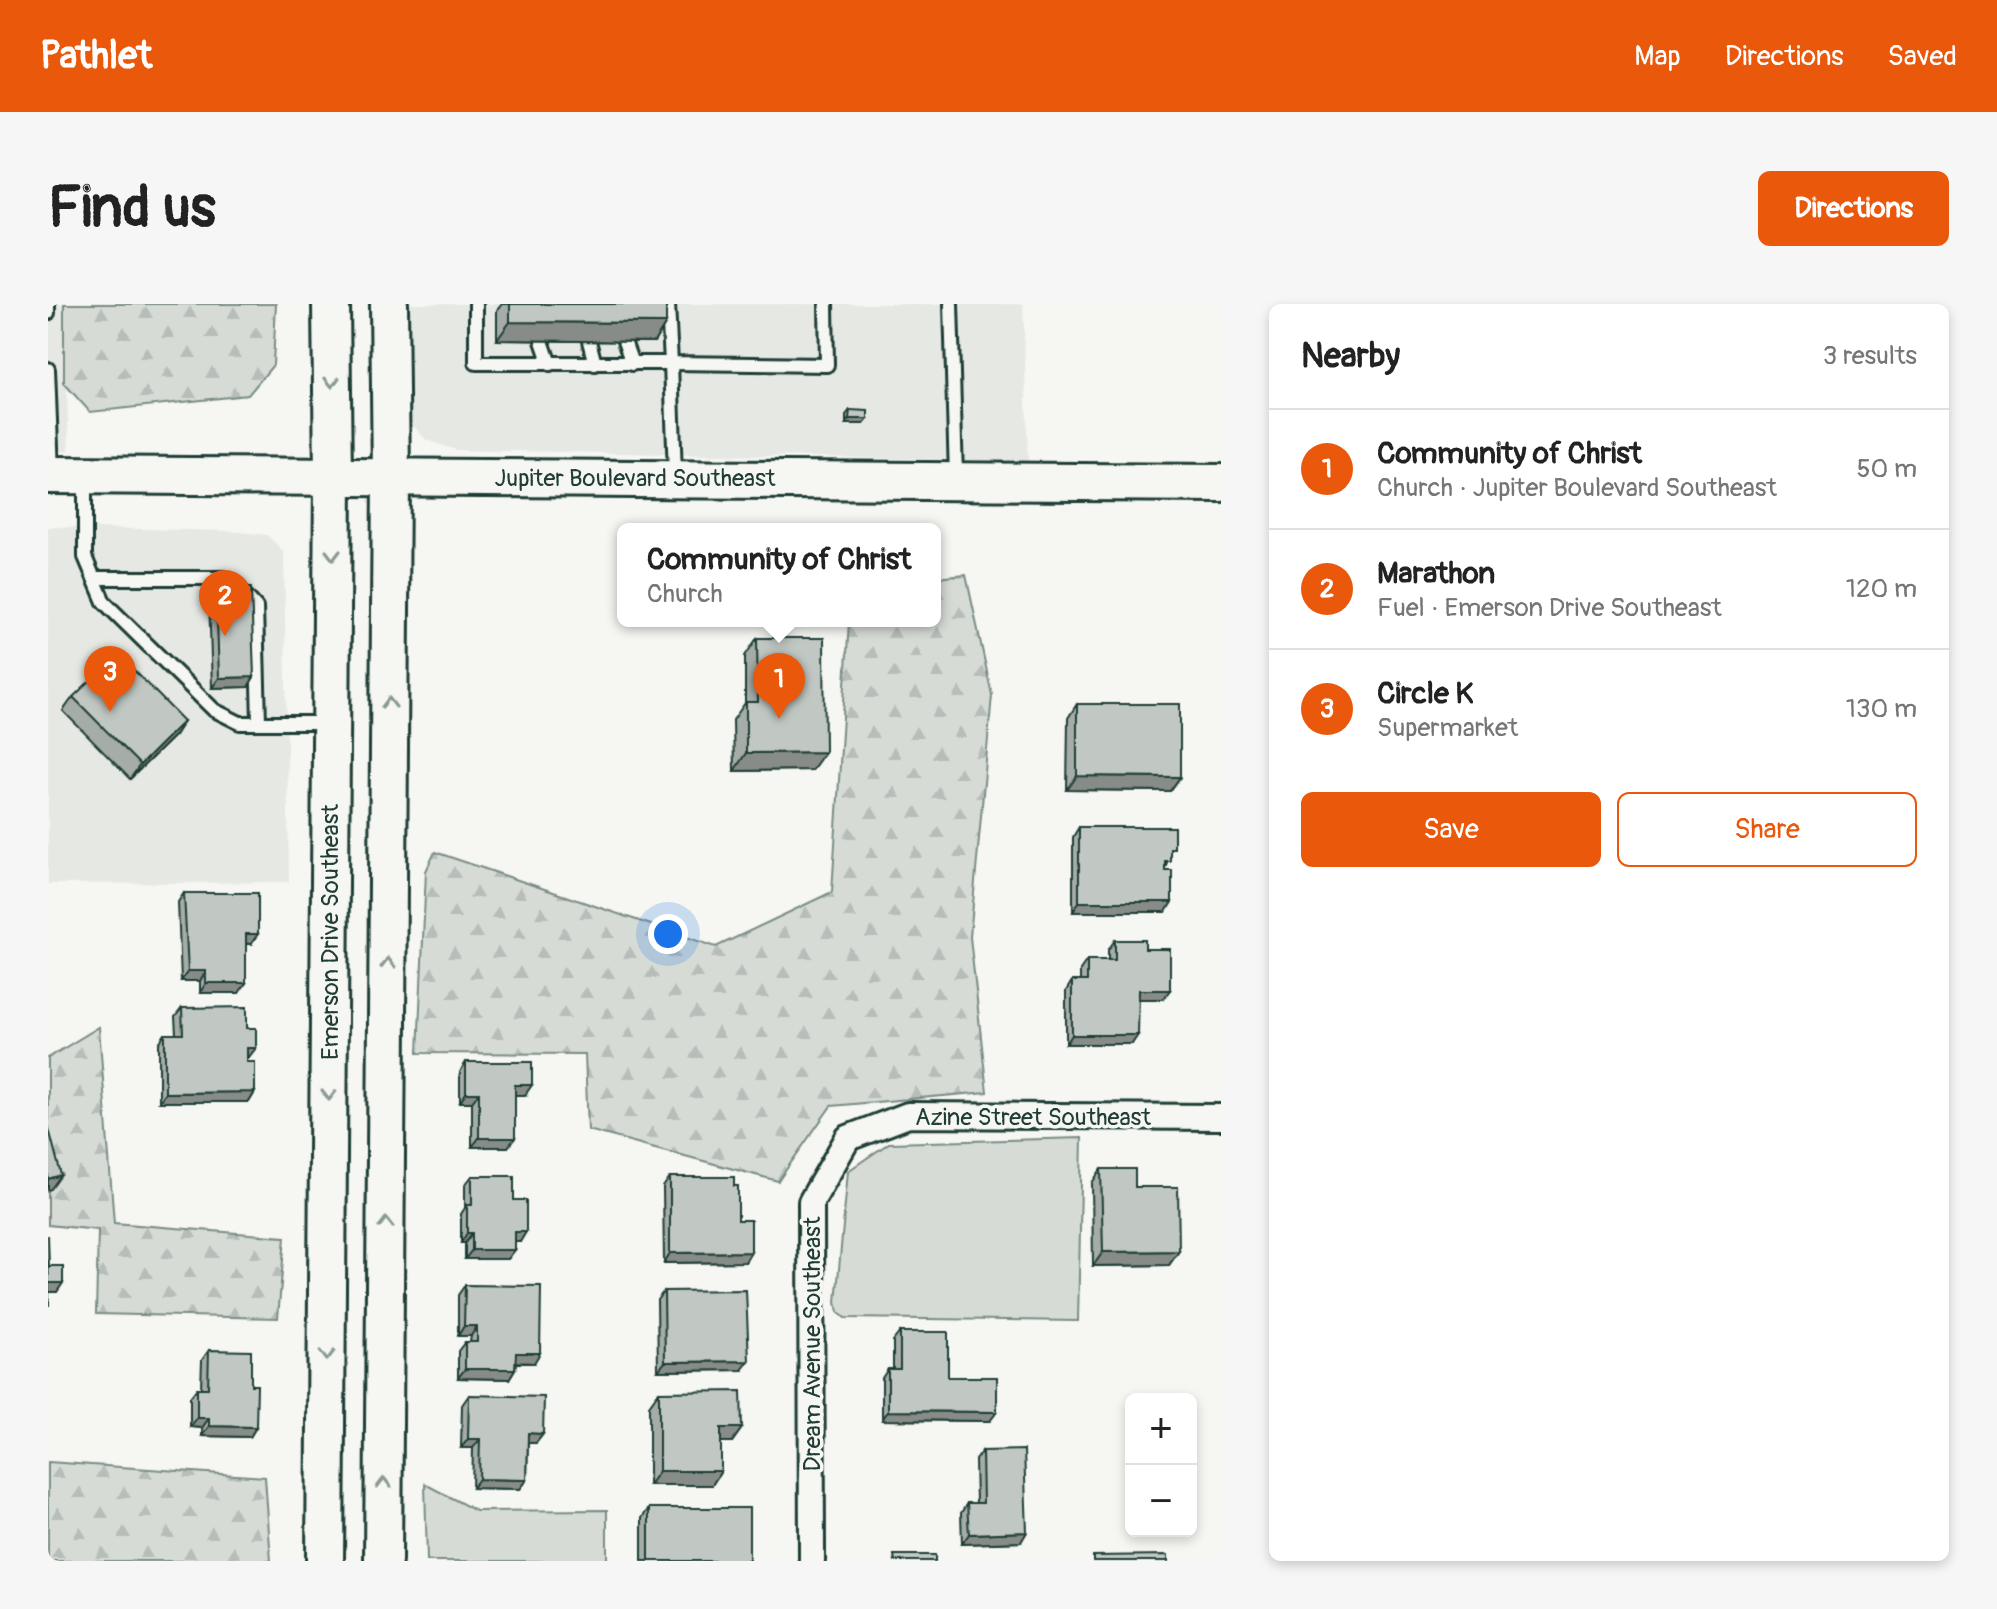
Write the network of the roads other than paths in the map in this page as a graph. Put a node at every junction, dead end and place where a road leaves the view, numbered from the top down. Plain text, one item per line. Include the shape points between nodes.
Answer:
1 (48, 304) edge
2 (331, 304) edge
3 (389, 304) edge
4 (476, 304) edge
5 (668, 304) edge
6 (826, 304) edge
7 (951, 304) edge
8 (48, 313) edge
9 (542, 341) edge
10 (589, 341) edge
11 (624, 341) edge
12 (671, 363) junction
13 (550, 364) junction
14 (595, 364) junction
15 (632, 364) junction
16 (48, 369) edge
17 (62, 475) edge
18 (333, 477) junction
19 (391, 477) junction
20 (675, 478) junction
21 (956, 481) junction
22 (1221, 483) edge
23 (94, 578) junction
24 (259, 723) junction
25 (331, 723) junction
26 (1221, 1117) edge
27 (848, 1138) joint
28 (325, 1561) edge
29 (383, 1561) edge
30 (812, 1561) edge

1 - 8 lane
2 -> 18 street, Emerson Drive Southeast
3 - 19 street
4 - 13 lane via 476,363
5 - 12 lane
6 - 12 lane via 827,365
7 - 21 lane
9 - 13 lane
10 - 14 lane
11 - 15 lane
12 - 15 lane
12 - 20 lane
13 - 14 lane
14 - 15 lane
16 - 17 lane
17 - 18 street, Jupiter Boulevard Southeast
17 - 23 lane
18 - 19 street, Jupiter Boulevard Southeast
18 -> 25 street, Emerson Drive Southeast
19 - 20 street, Jupiter Boulevard Southeast
29 -> 19 street
20 - 21 street, Jupiter Boulevard Southeast
21 - 22 street, Jupiter Boulevard Southeast
23 - 24 lane via 104,602 214,710 240,723
23 - 24 lane via 223,578 236,585 256,607
24 - 25 lane
25 -> 28 street, Emerson Drive Southeast
26 - 27 street, Azine Street Southeast via 908,1115
27 - 30 street, Dream Avenue Southeast via 811,1202

